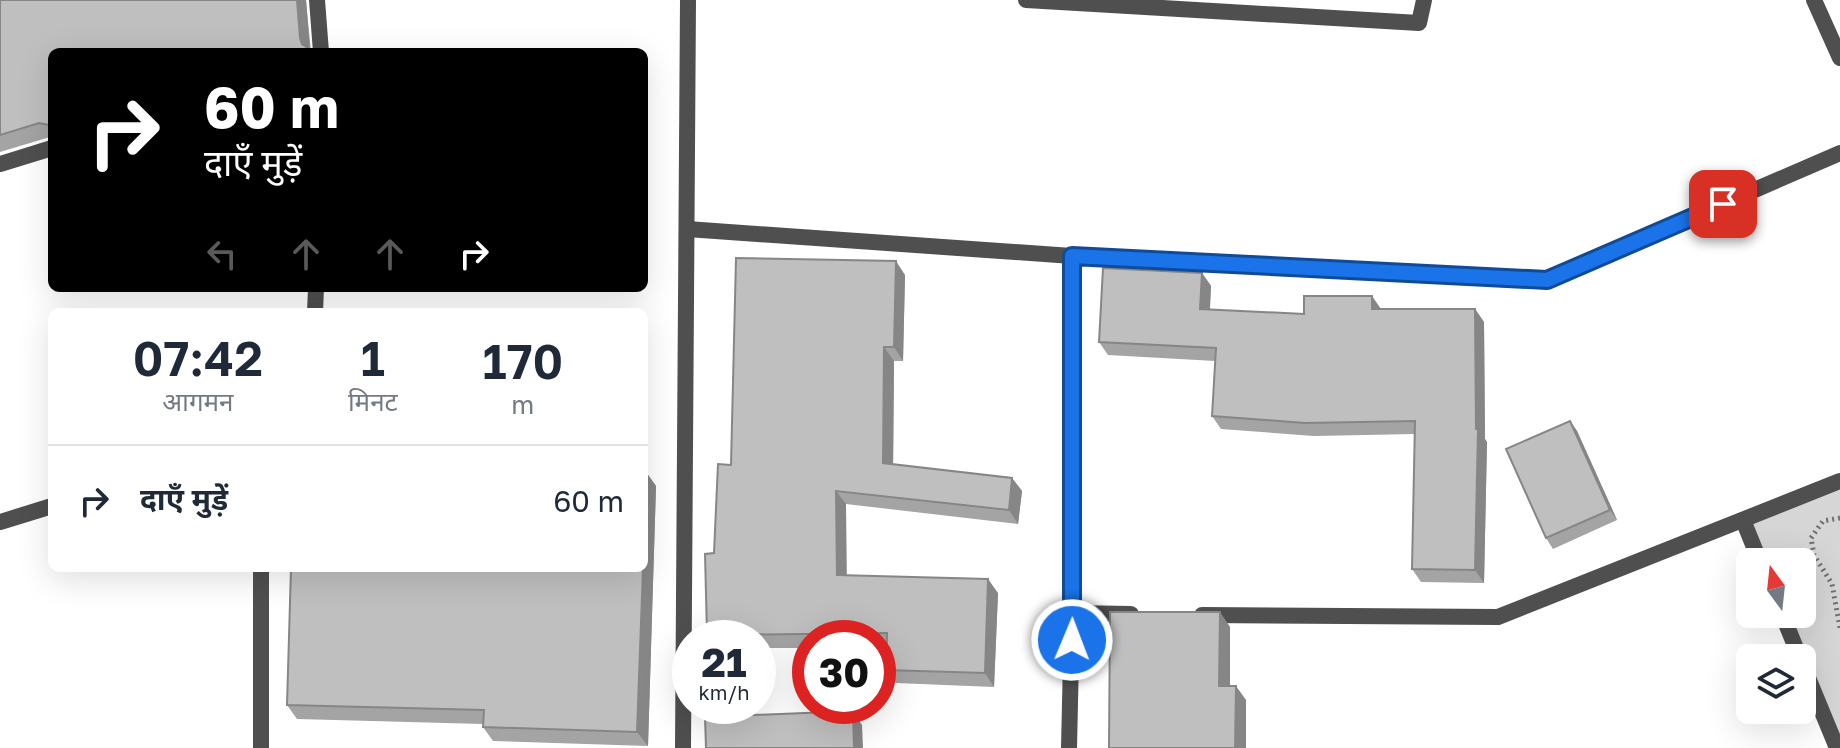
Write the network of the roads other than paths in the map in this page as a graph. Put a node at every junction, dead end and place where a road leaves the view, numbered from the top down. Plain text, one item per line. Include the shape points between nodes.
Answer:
1 (317, 0) edge
2 (688, 0) edge
3 (1026, 0) edge
4 (1424, 0) edge
5 (1814, 0) edge
6 (321, 48) edge
7 (1840, 58) edge
8 (48, 149) edge
9 (1840, 153) edge
10 (0, 164) edge
11 (687, 229) junction
12 (1072, 256) junction
13 (1840, 481) edge
14 (48, 507) edge
15 (1743, 520) junction
16 (0, 522) edge
17 (1754, 548) edge
18 (261, 572) edge
19 (1072, 613) junction
20 (1151, 614) edge
21 (1183, 614) edge
22 (1816, 697) edge
23 (261, 748) edge
24 (683, 748) edge
25 (1069, 748) edge
26 (1837, 748) edge

1 - 6 street
2 - 11 street
3 - 4 street via 1419,23
5 - 7 street
8 - 10 street
9 - 12 street via 1547,280
11 - 12 street
11 - 24 street
12 - 19 street
13 - 15 street
14 - 16 street
15 - 17 street
15 - 21 street via 1498,617
18 - 23 street
19 - 20 street
19 - 25 street
22 - 26 street

